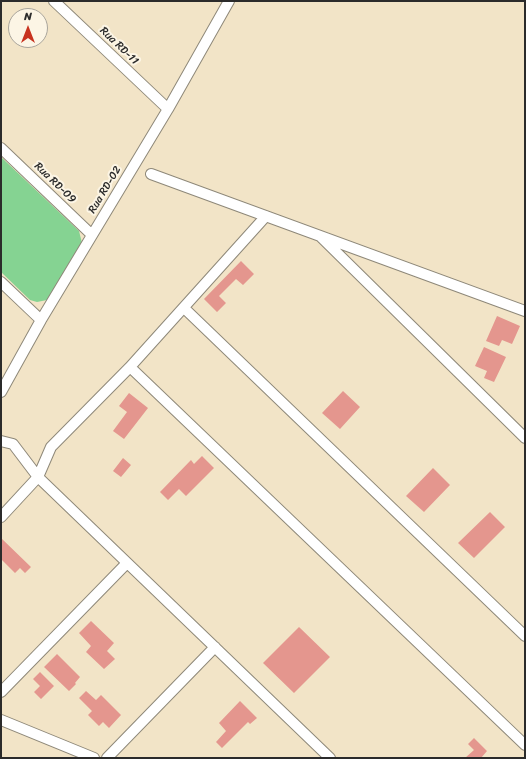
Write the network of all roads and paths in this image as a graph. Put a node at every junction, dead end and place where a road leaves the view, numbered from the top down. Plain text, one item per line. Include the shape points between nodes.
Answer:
1 (54, 1) edge
2 (229, 1) edge
3 (168, 109) junction
4 (1, 148) edge
5 (151, 174) dead end
6 (266, 216) junction
7 (92, 235) junction
8 (318, 235) junction
9 (1, 282) edge
10 (184, 308) junction
11 (525, 311) edge
12 (41, 320) junction
13 (130, 367) junction
14 (1, 392) edge
15 (525, 438) edge
16 (1, 440) edge
17 (38, 477) junction
18 (1, 517) edge
19 (127, 563) junction
20 (525, 636) edge
21 (215, 647) junction
22 (1, 692) edge
23 (1, 720) edge
24 (525, 745) edge
25 (94, 758) edge
26 (107, 758) edge
27 (330, 758) edge

1 - 3 street, Rua RD-11
2 - 3 street, Rua RD-02
3 - 7 street, Rua RD-02
4 - 7 street, Rua RD-09
5 - 6 street
6 - 8 street
6 - 10 street
7 - 12 street, Rua RD-02
8 - 11 street
8 - 15 street
9 - 12 street
10 - 13 street
10 - 20 street
12 - 14 street, Rua RD-02
13 - 17 street via 51,447
13 - 24 street
16 - 17 street via 13,444
17 - 18 street
17 - 19 street
19 - 21 street
19 - 22 street
21 - 26 street
21 - 27 street
23 - 25 street

